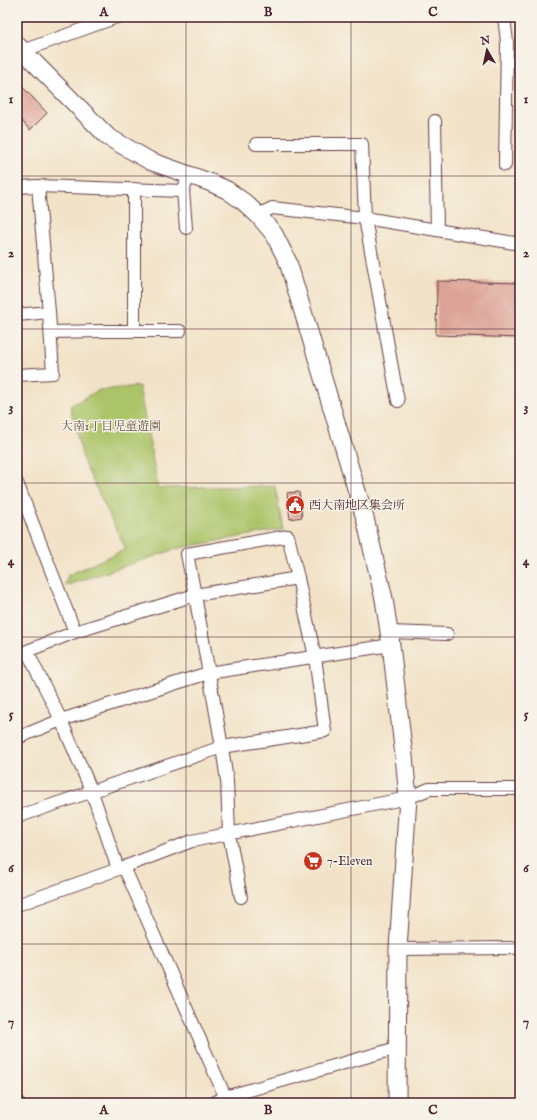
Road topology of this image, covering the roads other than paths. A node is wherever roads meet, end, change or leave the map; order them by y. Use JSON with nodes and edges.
{"nodes":[{"id":1,"x":117,"y":17,"type":"edge"},
{"id":2,"x":504,"y":17,"type":"edge"},
{"id":3,"x":20,"y":48,"type":"edge"},
{"id":4,"x":435,"y":121,"type":"dead end"},
{"id":5,"x":256,"y":144,"type":"dead end"},
{"id":6,"x":505,"y":165,"type":"dead end"},
{"id":7,"x":189,"y":175,"type":"junction"},
{"id":8,"x":17,"y":186,"type":"edge"},
{"id":9,"x":38,"y":186,"type":"junction"},
{"id":10,"x":134,"y":189,"type":"junction"},
{"id":11,"x":183,"y":191,"type":"junction"},
{"id":12,"x":258,"y":215,"type":"junction"},
{"id":13,"x":365,"y":218,"type":"junction"},
{"id":14,"x":186,"y":228,"type":"dead end"},
{"id":15,"x":437,"y":230,"type":"junction"},
{"id":16,"x":520,"y":244,"type":"edge"},
{"id":17,"x":49,"y":312,"type":"junction"},
{"id":18,"x":17,"y":315,"type":"edge"},
{"id":19,"x":134,"y":331,"type":"junction"},
{"id":20,"x":180,"y":331,"type":"dead end"},
{"id":21,"x":50,"y":332,"type":"junction"},
{"id":22,"x":17,"y":375,"type":"edge"},
{"id":23,"x":398,"y":401,"type":"dead end"},
{"id":24,"x":17,"y":483,"type":"edge"},
{"id":25,"x":298,"y":578,"type":"junction"},
{"id":26,"x":195,"y":595,"type":"junction"},
{"id":27,"x":75,"y":632,"type":"junction"},
{"id":28,"x":447,"y":634,"type":"dead end"},
{"id":29,"x":390,"y":638,"type":"junction"},
{"id":30,"x":22,"y":653,"type":"edge"},
{"id":31,"x":315,"y":657,"type":"junction"},
{"id":32,"x":208,"y":673,"type":"junction"},
{"id":33,"x":61,"y":720,"type":"junction"},
{"id":34,"x":17,"y":738,"type":"edge"},
{"id":35,"x":222,"y":747,"type":"junction"},
{"id":36,"x":520,"y":789,"type":"edge"},
{"id":37,"x":92,"y":792,"type":"junction"},
{"id":38,"x":408,"y":798,"type":"junction"},
{"id":39,"x":17,"y":817,"type":"edge"},
{"id":40,"x":229,"y":834,"type":"junction"},
{"id":41,"x":121,"y":868,"type":"junction"},
{"id":42,"x":241,"y":897,"type":"dead end"},
{"id":43,"x":17,"y":905,"type":"edge"},
{"id":44,"x":520,"y":948,"type":"edge"},
{"id":45,"x":398,"y":949,"type":"junction"},
{"id":46,"x":397,"y":1048,"type":"junction"},
{"id":47,"x":227,"y":1100,"type":"edge"},
{"id":48,"x":214,"y":1103,"type":"edge"},
{"id":49,"x":397,"y":1103,"type":"edge"}],
"edges":[{"from":1,"to":3,"type":"street"},
{"from":2,"to":6,"type":"street"},
{"from":3,"to":7,"type":"street"},
{"from":4,"to":15,"type":"street"},
{"from":5,"to":13,"type":"street"},
{"from":7,"to":11,"type":"street"},
{"from":7,"to":12,"type":"street"},
{"from":8,"to":9,"type":"street"},
{"from":9,"to":10,"type":"street"},
{"from":9,"to":17,"type":"street"},
{"from":10,"to":11,"type":"street"},
{"from":10,"to":19,"type":"street"},
{"from":11,"to":14,"type":"street"},
{"from":12,"to":13,"type":"street"},
{"from":12,"to":29,"type":"street"},
{"from":13,"to":15,"type":"street"},
{"from":13,"to":23,"type":"street"},
{"from":15,"to":16,"type":"street"},
{"from":17,"to":18,"type":"street"},
{"from":17,"to":21,"type":"street"},
{"from":19,"to":20,"type":"street"},
{"from":19,"to":21,"type":"street"},
{"from":21,"to":22,"type":"street"},
{"from":24,"to":27,"type":"street"},
{"from":25,"to":26,"type":"street"},
{"from":25,"to":26,"type":"street"},
{"from":25,"to":31,"type":"street"},
{"from":26,"to":27,"type":"street"},
{"from":26,"to":32,"type":"street"},
{"from":27,"to":30,"type":"street"},
{"from":28,"to":29,"type":"street"},
{"from":29,"to":31,"type":"street"},
{"from":29,"to":38,"type":"street"},
{"from":30,"to":33,"type":"street"},
{"from":31,"to":32,"type":"street"},
{"from":31,"to":35,"type":"street"},
{"from":32,"to":33,"type":"street"},
{"from":32,"to":35,"type":"street"},
{"from":33,"to":34,"type":"street"},
{"from":33,"to":37,"type":"street"},
{"from":35,"to":37,"type":"street"},
{"from":35,"to":40,"type":"street"},
{"from":36,"to":38,"type":"street"},
{"from":37,"to":39,"type":"street"},
{"from":37,"to":41,"type":"street"},
{"from":38,"to":40,"type":"street"},
{"from":38,"to":45,"type":"street"},
{"from":40,"to":41,"type":"street"},
{"from":40,"to":42,"type":"street"},
{"from":41,"to":43,"type":"street"},
{"from":41,"to":47,"type":"street"},
{"from":44,"to":45,"type":"street"},
{"from":45,"to":46,"type":"street"},
{"from":46,"to":47,"type":"street"},
{"from":46,"to":49,"type":"street"},
{"from":47,"to":48,"type":"street"}]}
